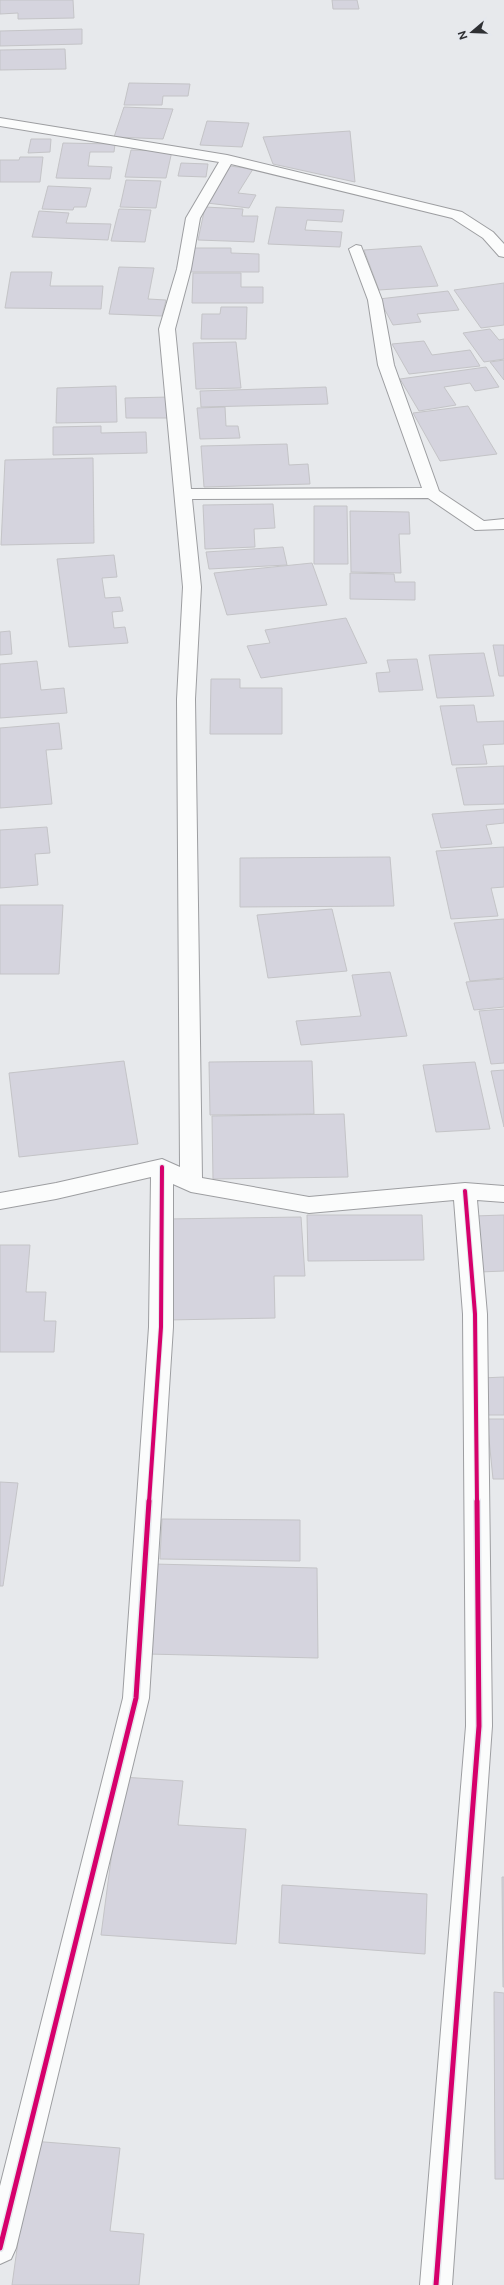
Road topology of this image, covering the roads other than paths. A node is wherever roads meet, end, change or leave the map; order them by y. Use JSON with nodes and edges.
{"nodes":[{"id":1,"x":0,"y":122,"type":"edge"},
{"id":2,"x":227,"y":159,"type":"junction"},
{"id":3,"x":504,"y":232,"type":"edge"},
{"id":4,"x":488,"y":235,"type":"junction"},
{"id":5,"x":356,"y":248,"type":"dead end"},
{"id":6,"x":504,"y":253,"type":"edge"},
{"id":7,"x":432,"y":493,"type":"junction"},
{"id":8,"x":184,"y":494,"type":"junction"},
{"id":9,"x":504,"y":524,"type":"edge"},
{"id":10,"x":162,"y":1167,"type":"junction"},
{"id":11,"x":191,"y":1184,"type":"junction"},
{"id":12,"x":465,"y":1191,"type":"junction"},
{"id":13,"x":504,"y":1194,"type":"edge"},
{"id":14,"x":0,"y":1201,"type":"edge"},
{"id":15,"x":0,"y":2248,"type":"edge"},
{"id":16,"x":436,"y":2285,"type":"edge"}],
"edges":[{"from":1,"to":2,"type":"street"},
{"from":2,"to":4,"type":"street"},
{"from":2,"to":8,"type":"street"},
{"from":3,"to":4,"type":"street"},
{"from":4,"to":6,"type":"street"},
{"from":5,"to":7,"type":"street"},
{"from":7,"to":8,"type":"street"},
{"from":7,"to":9,"type":"street"},
{"from":8,"to":11,"type":"street"},
{"from":10,"to":11,"type":"street"},
{"from":10,"to":14,"type":"street"},
{"from":10,"to":15,"type":"street"},
{"from":11,"to":12,"type":"street"},
{"from":12,"to":13,"type":"street"},
{"from":12,"to":16,"type":"street"}]}
